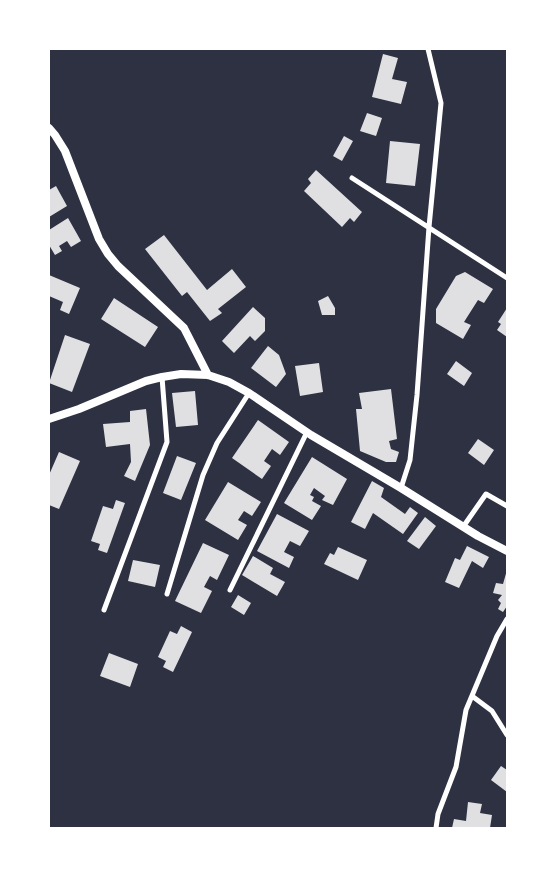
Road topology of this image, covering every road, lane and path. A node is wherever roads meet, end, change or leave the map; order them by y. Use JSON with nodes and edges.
{"nodes":[{"id":1,"x":428,"y":49,"type":"edge"},
{"id":2,"x":49,"y":128,"type":"edge"},
{"id":3,"x":352,"y":178,"type":"dead end"},
{"id":4,"x":429,"y":227,"type":"junction"},
{"id":5,"x":507,"y":278,"type":"edge"},
{"id":6,"x":208,"y":375,"type":"junction"},
{"id":7,"x":162,"y":376,"type":"junction"},
{"id":8,"x":249,"y":393,"type":"junction"},
{"id":9,"x":49,"y":419,"type":"edge"},
{"id":10,"x":307,"y":432,"type":"junction"},
{"id":11,"x":401,"y":488,"type":"junction"},
{"id":12,"x":507,"y":506,"type":"edge"},
{"id":13,"x":463,"y":527,"type":"junction"},
{"id":14,"x":507,"y":551,"type":"edge"},
{"id":15,"x":230,"y":590,"type":"dead end"},
{"id":16,"x":167,"y":594,"type":"dead end"},
{"id":17,"x":104,"y":610,"type":"dead end"},
{"id":18,"x":507,"y":619,"type":"edge"},
{"id":19,"x":472,"y":696,"type":"junction"},
{"id":20,"x":507,"y":735,"type":"edge"},
{"id":21,"x":436,"y":828,"type":"edge"}],
"edges":[{"from":1,"to":4,"type":"street"},
{"from":2,"to":6,"type":"street"},
{"from":3,"to":4,"type":"street"},
{"from":4,"to":5,"type":"street"},
{"from":4,"to":11,"type":"street"},
{"from":6,"to":7,"type":"street"},
{"from":6,"to":8,"type":"street"},
{"from":7,"to":9,"type":"street"},
{"from":7,"to":17,"type":"street"},
{"from":8,"to":10,"type":"street"},
{"from":8,"to":16,"type":"street"},
{"from":10,"to":11,"type":"street"},
{"from":10,"to":15,"type":"street"},
{"from":11,"to":13,"type":"street"},
{"from":12,"to":13,"type":"street"},
{"from":13,"to":14,"type":"street"},
{"from":18,"to":19,"type":"street"},
{"from":19,"to":20,"type":"street"},
{"from":19,"to":21,"type":"street"}]}
